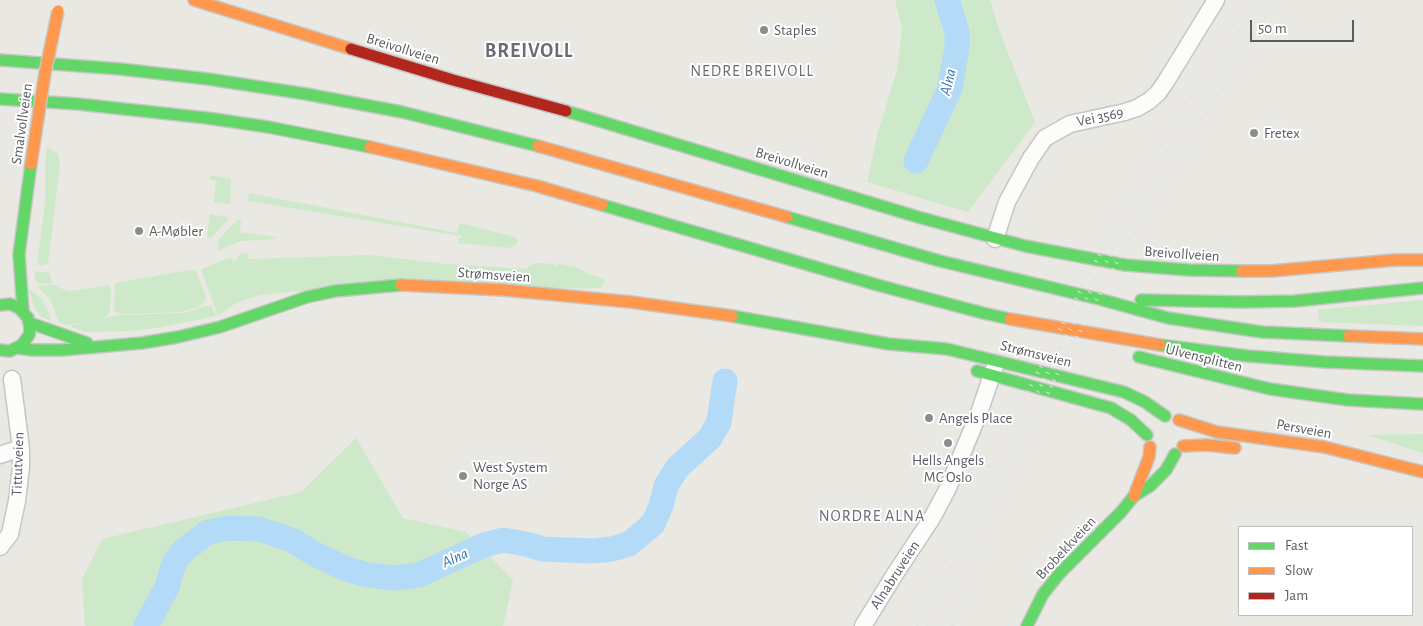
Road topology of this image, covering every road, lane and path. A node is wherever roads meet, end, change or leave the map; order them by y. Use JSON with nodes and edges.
{"nodes":[{"id":1,"x":194,"y":0,"type":"edge"},
{"id":2,"x":1216,"y":0,"type":"edge"},
{"id":3,"x":60,"y":6,"type":"edge"},
{"id":4,"x":0,"y":60,"type":"edge"},
{"id":5,"x":0,"y":99,"type":"edge"},
{"id":6,"x":39,"y":101,"type":"junction"},
{"id":7,"x":0,"y":110,"type":"edge"},
{"id":8,"x":995,"y":239,"type":"junction"},
{"id":9,"x":1423,"y":247,"type":"edge"},
{"id":10,"x":19,"y":254,"type":"junction"},
{"id":11,"x":1395,"y":260,"type":"junction"},
{"id":12,"x":1423,"y":260,"type":"edge"},
{"id":13,"x":9,"y":274,"type":"dead end"},
{"id":14,"x":1423,"y":288,"type":"edge"},
{"id":15,"x":1099,"y":299,"type":"junction"},
{"id":16,"x":1,"y":301,"type":"edge"},
{"id":17,"x":23,"y":311,"type":"junction"},
{"id":18,"x":983,"y":313,"type":"junction"},
{"id":19,"x":30,"y":322,"type":"junction"},
{"id":20,"x":1423,"y":339,"type":"edge"},
{"id":21,"x":893,"y":345,"type":"junction"},
{"id":22,"x":98,"y":346,"type":"junction"},
{"id":23,"x":1097,"y":346,"type":"dead end"},
{"id":24,"x":6,"y":350,"type":"edge"},
{"id":25,"x":1124,"y":353,"type":"dead end"},
{"id":26,"x":932,"y":359,"type":"dead end"},
{"id":27,"x":1423,"y":366,"type":"edge"},
{"id":28,"x":994,"y":367,"type":"junction"},
{"id":29,"x":968,"y":369,"type":"dead end"},
{"id":30,"x":12,"y":379,"type":"dead end"},
{"id":31,"x":1423,"y":404,"type":"edge"},
{"id":32,"x":1165,"y":416,"type":"junction"},
{"id":33,"x":1179,"y":420,"type":"junction"},
{"id":34,"x":1146,"y":435,"type":"junction"},
{"id":35,"x":21,"y":448,"type":"junction"},
{"id":36,"x":1246,"y":450,"type":"dead end"},
{"id":37,"x":1166,"y":451,"type":"junction"},
{"id":38,"x":0,"y":455,"type":"edge"},
{"id":39,"x":1423,"y":472,"type":"edge"},
{"id":40,"x":1134,"y":496,"type":"junction"},
{"id":41,"x":0,"y":547,"type":"edge"},
{"id":42,"x":863,"y":626,"type":"edge"},
{"id":43,"x":1027,"y":626,"type":"edge"}],
"edges":[{"from":1,"to":8,"type":"main road","name":"Breivollveien"},
{"from":2,"to":8,"type":"street","name":"Vei 3569"},
{"from":3,"to":10,"type":"main road","name":"Smalvollveien","bridge":true},
{"from":4,"to":15,"type":"main road"},
{"from":5,"to":6,"type":"main road"},
{"from":6,"to":7,"type":"main road"},
{"from":6,"to":18,"type":"main road"},
{"from":8,"to":11,"type":"main road","name":"Breivollveien"},
{"from":9,"to":11,"type":"main road","name":"Breivollveien"},
{"from":10,"to":13,"type":"main road","name":"Smalvollveien"},
{"from":10,"to":17,"type":"main road","name":"Smalvollveien"},
{"from":11,"to":12,"type":"main road","name":"Breivollveien"},
{"from":14,"to":15,"type":"main road"},
{"from":15,"to":20,"type":"main road"},
{"from":16,"to":17,"type":"main road"},
{"from":17,"to":19,"type":"main road"},
{"from":18,"to":23,"type":"main road"},
{"from":18,"to":27,"type":"main road"},
{"from":19,"to":22,"type":"main road","name":"Strømsveien"},
{"from":19,"to":24,"type":"main road"},
{"from":21,"to":22,"type":"main road","name":"Strømsveien"},
{"from":21,"to":26,"type":"main road","name":"Strømsveien"},
{"from":21,"to":28,"type":"main road","name":"Strømsveien"},
{"from":22,"to":24,"type":"main road","name":"Strømsveien"},
{"from":25,"to":31,"type":"main road","name":"Ulvensplitten"},
{"from":28,"to":29,"type":"main road","name":"Strømsveien"},
{"from":28,"to":32,"type":"main road","name":"Strømsveien"},
{"from":28,"to":34,"type":"main road","name":"Strømsveien"},
{"from":28,"to":42,"type":"street","name":"Alnabruveien"},
{"from":30,"to":35,"type":"street","name":"Tittutveien"},
{"from":32,"to":33,"type":"main road"},
{"from":32,"to":34,"type":"main road"},
{"from":33,"to":37,"type":"main road"},
{"from":33,"to":39,"type":"main road","name":"Persveien"},
{"from":34,"to":37,"type":"main road"},
{"from":35,"to":38,"type":"street"},
{"from":35,"to":41,"type":"street","name":"Tittutveien"},
{"from":36,"to":37,"type":"main road"},
{"from":37,"to":40,"type":"main road","name":"Brobekkveien"},
{"from":37,"to":40,"type":"main road","name":"Brobekkveien"},
{"from":40,"to":43,"type":"main road","name":"Brobekkveien"}]}
